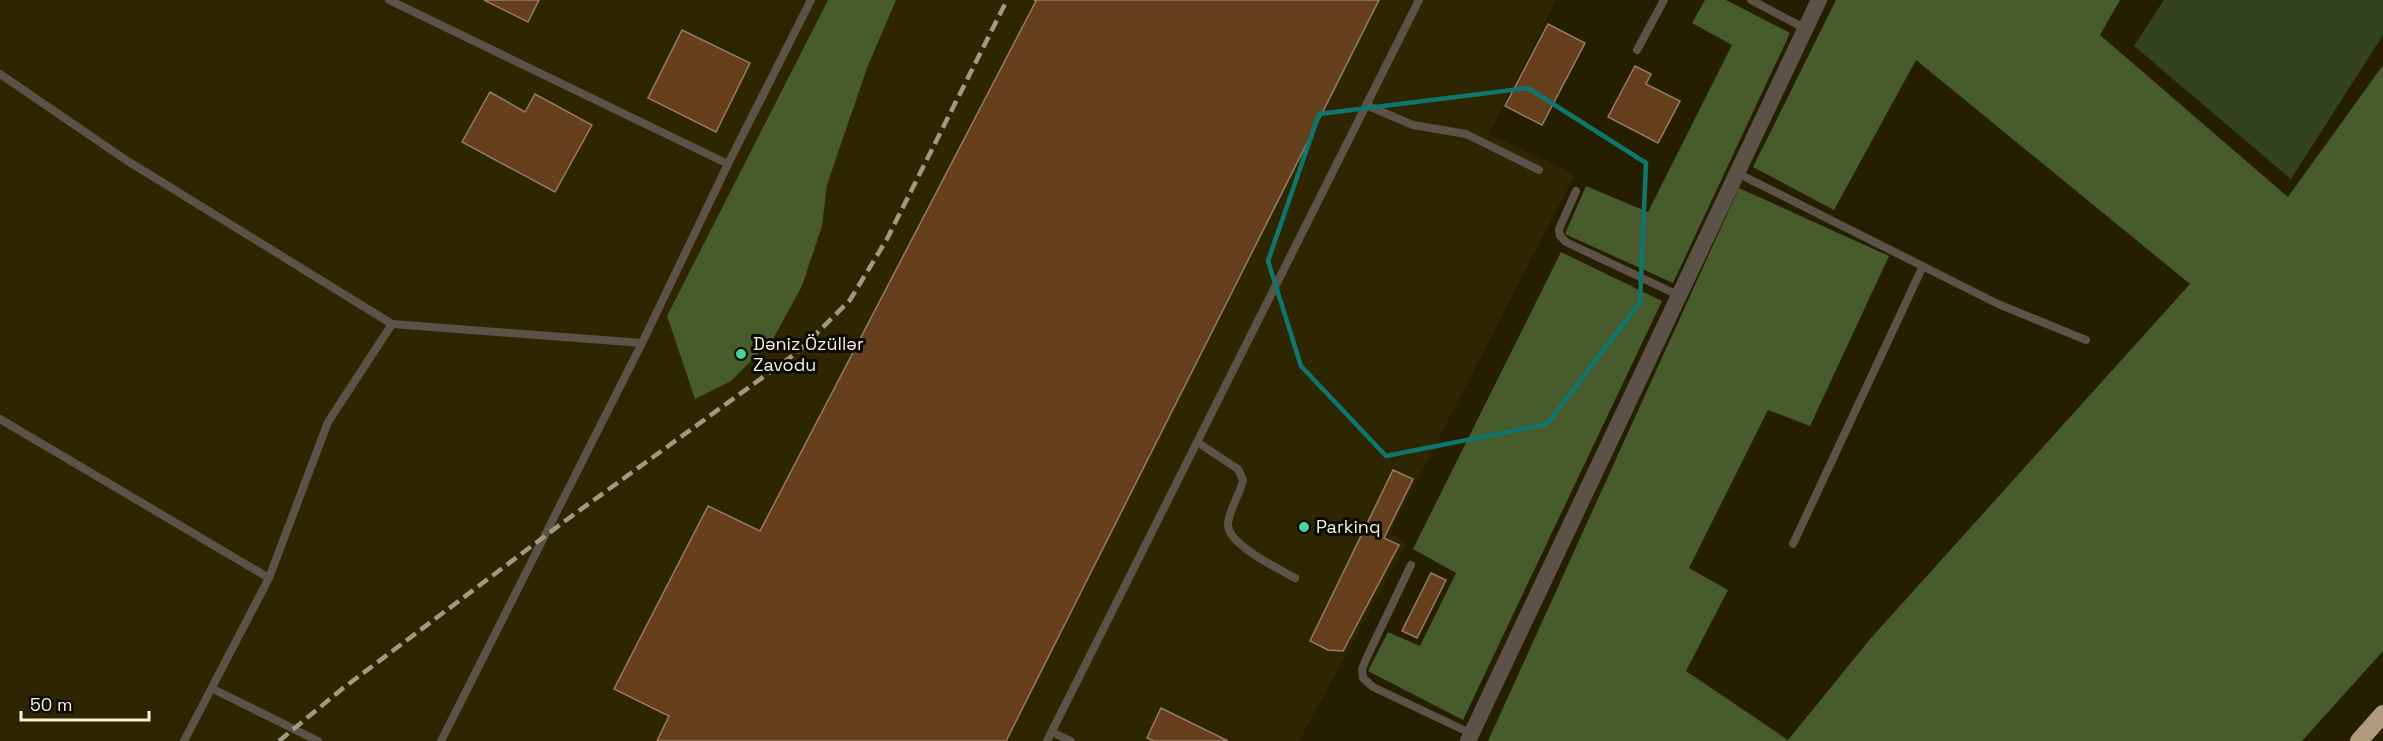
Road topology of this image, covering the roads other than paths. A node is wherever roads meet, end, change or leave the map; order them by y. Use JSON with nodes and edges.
{"nodes":[{"id":1,"x":389,"y":0,"type":"edge"},
{"id":2,"x":811,"y":0,"type":"edge"},
{"id":3,"x":1419,"y":0,"type":"edge"},
{"id":4,"x":1664,"y":0,"type":"edge"},
{"id":5,"x":1751,"y":0,"type":"edge"},
{"id":6,"x":1819,"y":0,"type":"edge"},
{"id":7,"x":1804,"y":28,"type":"junction"},
{"id":8,"x":1637,"y":50,"type":"dead end"},
{"id":9,"x":0,"y":74,"type":"edge"},
{"id":10,"x":1366,"y":105,"type":"junction"},
{"id":11,"x":728,"y":164,"type":"junction"},
{"id":12,"x":1539,"y":170,"type":"dead end"},
{"id":13,"x":1737,"y":173,"type":"junction"},
{"id":14,"x":1576,"y":191,"type":"dead end"},
{"id":15,"x":1923,"y":266,"type":"junction"},
{"id":16,"x":1680,"y":296,"type":"junction"},
{"id":17,"x":392,"y":324,"type":"junction"},
{"id":18,"x":2086,"y":340,"type":"dead end"},
{"id":19,"x":642,"y":344,"type":"junction"},
{"id":20,"x":0,"y":419,"type":"edge"},
{"id":21,"x":1197,"y":442,"type":"junction"},
{"id":22,"x":1793,"y":544,"type":"dead end"},
{"id":23,"x":1411,"y":565,"type":"dead end"},
{"id":24,"x":268,"y":578,"type":"junction"},
{"id":25,"x":1295,"y":579,"type":"dead end"},
{"id":26,"x":213,"y":689,"type":"junction"},
{"id":27,"x":2383,"y":714,"type":"edge"},
{"id":28,"x":1052,"y":732,"type":"junction"},
{"id":29,"x":1469,"y":737,"type":"edge"},
{"id":30,"x":184,"y":741,"type":"edge"},
{"id":31,"x":318,"y":741,"type":"edge"},
{"id":32,"x":441,"y":741,"type":"edge"},
{"id":33,"x":1047,"y":741,"type":"edge"},
{"id":34,"x":1071,"y":741,"type":"edge"},
{"id":35,"x":2360,"y":741,"type":"edge"}],
"edges":[{"from":1,"to":11,"type":"lane"},
{"from":2,"to":11,"type":"lane"},
{"from":3,"to":10,"type":"lane"},
{"from":4,"to":8,"type":"lane"},
{"from":5,"to":7,"type":"lane"},
{"from":6,"to":7,"type":"street"},
{"from":7,"to":13,"type":"street"},
{"from":9,"to":17,"type":"lane"},
{"from":10,"to":12,"type":"lane"},
{"from":10,"to":21,"type":"lane"},
{"from":11,"to":19,"type":"lane"},
{"from":13,"to":15,"type":"lane"},
{"from":13,"to":16,"type":"street"},
{"from":14,"to":16,"type":"lane"},
{"from":15,"to":18,"type":"lane"},
{"from":15,"to":22,"type":"lane"},
{"from":16,"to":29,"type":"street"},
{"from":17,"to":19,"type":"lane"},
{"from":17,"to":24,"type":"lane"},
{"from":19,"to":32,"type":"lane"},
{"from":20,"to":24,"type":"lane"},
{"from":21,"to":25,"type":"lane"},
{"from":21,"to":28,"type":"lane"},
{"from":23,"to":29,"type":"lane"},
{"from":24,"to":26,"type":"lane"},
{"from":26,"to":30,"type":"lane"},
{"from":26,"to":31,"type":"lane"},
{"from":27,"to":35,"type":"highway"},
{"from":28,"to":33,"type":"lane"},
{"from":28,"to":34,"type":"lane"}]}
